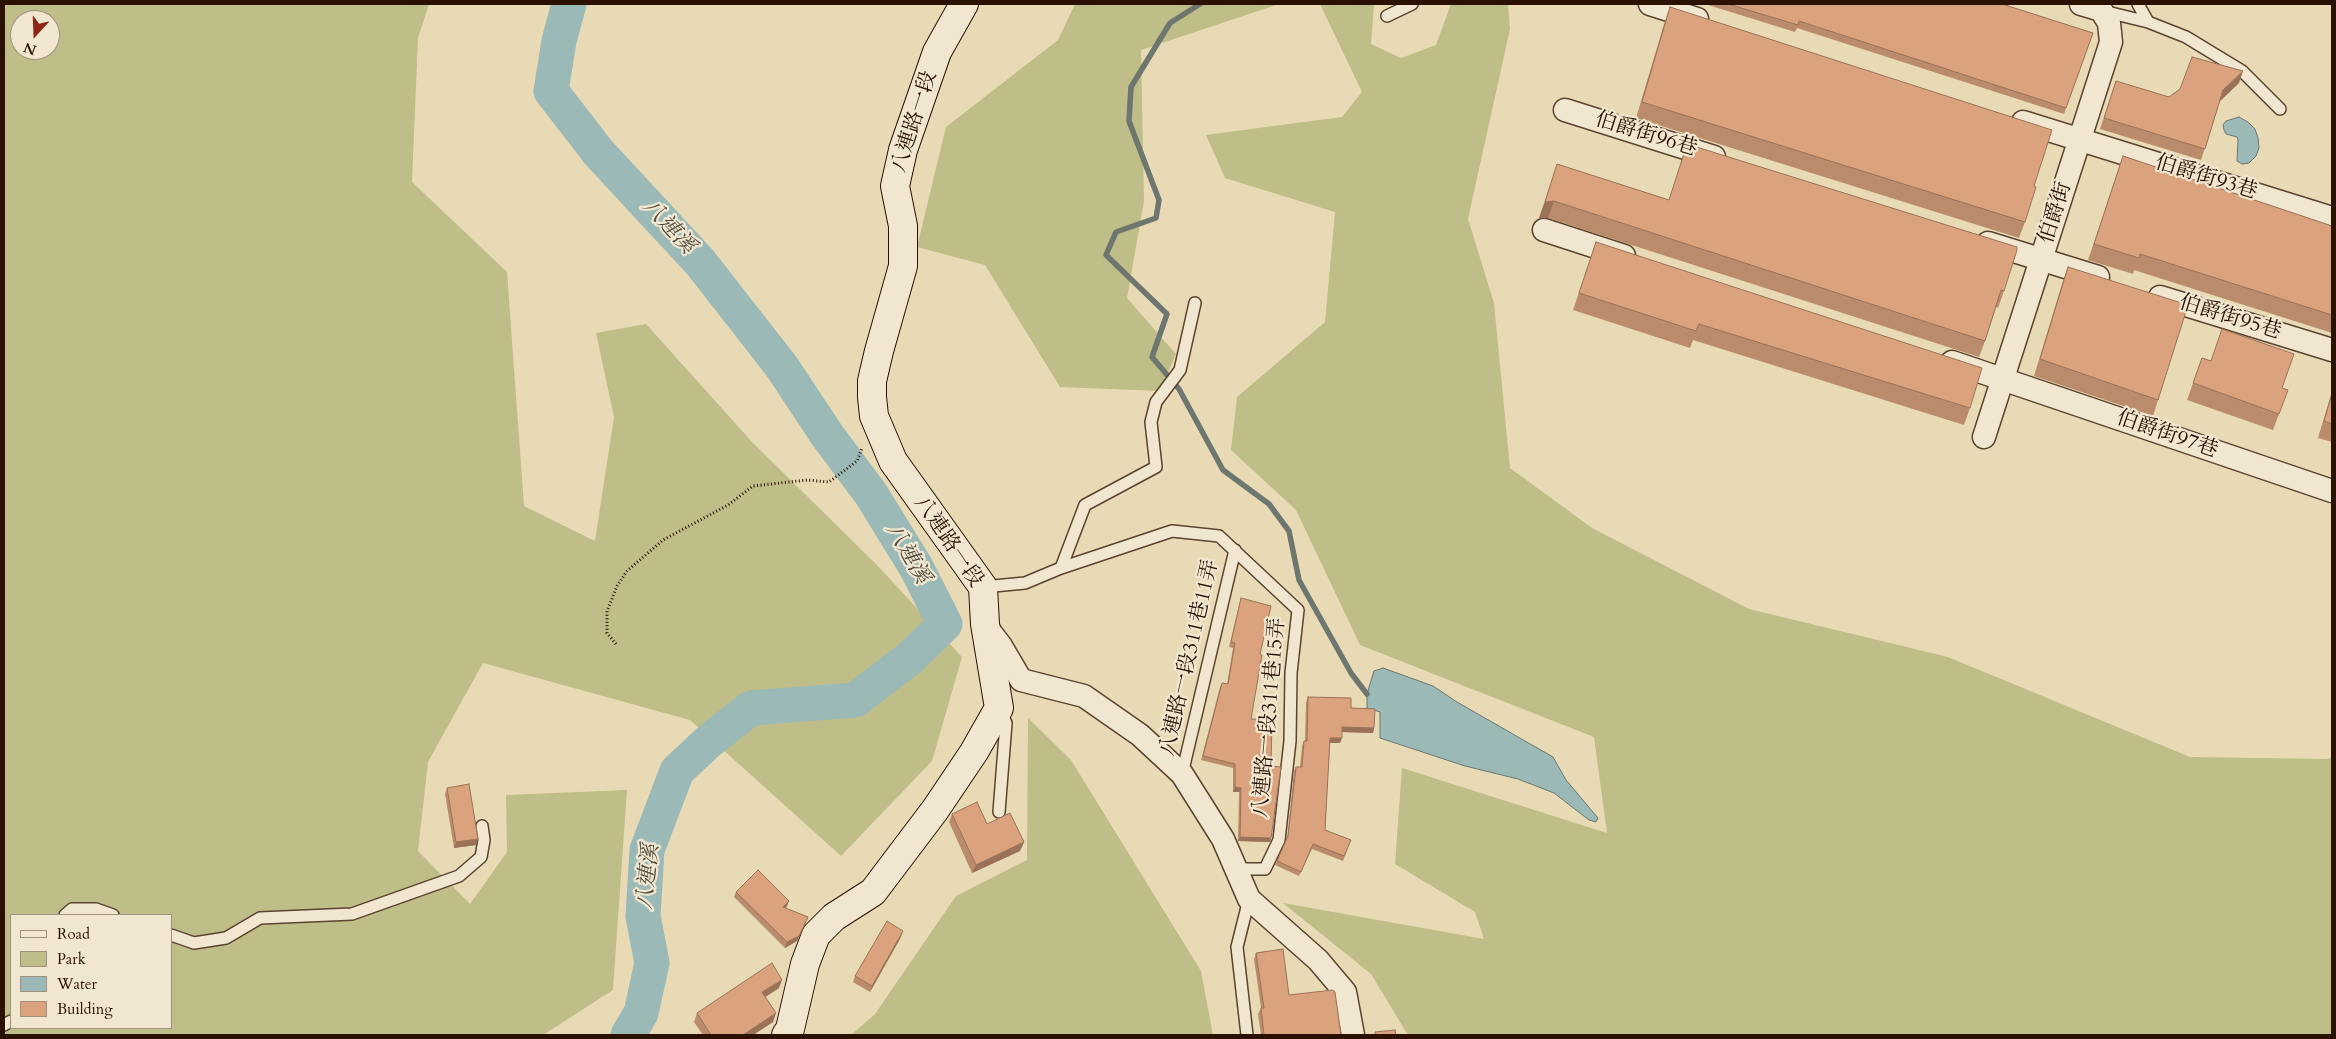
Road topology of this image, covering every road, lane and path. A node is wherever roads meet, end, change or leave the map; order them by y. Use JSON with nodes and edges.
{"nodes":[{"id":1,"x":964,"y":4,"type":"edge"},
{"id":2,"x":1412,"y":4,"type":"edge"},
{"id":3,"x":1650,"y":4,"type":"edge"},
{"id":4,"x":2138,"y":4,"type":"edge"},
{"id":5,"x":2091,"y":7,"type":"edge"},
{"id":6,"x":1386,"y":16,"type":"dead end"},
{"id":7,"x":2148,"y":22,"type":"junction"},
{"id":8,"x":1716,"y":26,"type":"edge"},
{"id":9,"x":1565,"y":110,"type":"dead end"},
{"id":10,"x":2280,"y":110,"type":"dead end"},
{"id":11,"x":2006,"y":117,"type":"edge"},
{"id":12,"x":2080,"y":139,"type":"junction"},
{"id":13,"x":1736,"y":164,"type":"edge"},
{"id":14,"x":2332,"y":218,"type":"edge"},
{"id":15,"x":1544,"y":230,"type":"dead end"},
{"id":16,"x":1965,"y":236,"type":"edge"},
{"id":17,"x":2041,"y":260,"type":"junction"},
{"id":18,"x":1647,"y":263,"type":"edge"},
{"id":19,"x":2116,"y":283,"type":"edge"},
{"id":20,"x":2144,"y":292,"type":"edge"},
{"id":21,"x":1196,"y":303,"type":"dead end"},
{"id":22,"x":2332,"y":350,"type":"edge"},
{"id":23,"x":1928,"y":354,"type":"edge"},
{"id":24,"x":2003,"y":379,"type":"junction"},
{"id":25,"x":1984,"y":437,"type":"dead end"},
{"id":26,"x":858,"y":461,"type":"dead end"},
{"id":27,"x":2332,"y":491,"type":"edge"},
{"id":28,"x":1235,"y":550,"type":"junction"},
{"id":29,"x":1061,"y":568,"type":"junction"},
{"id":30,"x":983,"y":587,"type":"junction"},
{"id":31,"x":985,"y":624,"type":"junction"},
{"id":32,"x":616,"y":644,"type":"dead end"},
{"id":33,"x":999,"y":708,"type":"junction"},
{"id":34,"x":1182,"y":774,"type":"junction"},
{"id":35,"x":999,"y":812,"type":"dead end"},
{"id":36,"x":482,"y":826,"type":"dead end"},
{"id":37,"x":1236,"y":869,"type":"junction"},
{"id":38,"x":1249,"y":899,"type":"junction"},
{"id":39,"x":66,"y":914,"type":"edge"},
{"id":40,"x":110,"y":914,"type":"edge"},
{"id":41,"x":172,"y":936,"type":"edge"},
{"id":42,"x":786,"y":1035,"type":"edge"},
{"id":43,"x":1247,"y":1035,"type":"edge"},
{"id":44,"x":1353,"y":1035,"type":"edge"}],
"edges":[{"from":1,"to":30,"type":"street","name":"八連路一段"},
{"from":2,"to":6,"type":"lane"},
{"from":3,"to":8,"type":"street"},
{"from":4,"to":7,"type":"lane"},
{"from":5,"to":7,"type":"lane"},
{"from":5,"to":12,"type":"street","name":"伯爵街"},
{"from":7,"to":10,"type":"lane"},
{"from":9,"to":13,"type":"street","name":"伯爵街96巷"},
{"from":11,"to":12,"type":"street","name":"伯爵街93巷"},
{"from":12,"to":14,"type":"street","name":"伯爵街93巷"},
{"from":12,"to":17,"type":"street","name":"伯爵街"},
{"from":15,"to":18,"type":"street"},
{"from":16,"to":17,"type":"street"},
{"from":17,"to":19,"type":"street"},
{"from":17,"to":24,"type":"street","name":"伯爵街"},
{"from":20,"to":22,"type":"street","name":"伯爵街95巷"},
{"from":21,"to":29,"type":"lane"},
{"from":23,"to":24,"type":"street","name":"伯爵街97巷"},
{"from":24,"to":25,"type":"street","name":"伯爵街"},
{"from":24,"to":27,"type":"street","name":"伯爵街97巷"},
{"from":26,"to":32,"type":"path"},
{"from":28,"to":29,"type":"lane"},
{"from":28,"to":34,"type":"lane","name":"八連路一段311巷11弄"},
{"from":28,"to":37,"type":"lane","name":"八連路一段311巷15弄"},
{"from":29,"to":30,"type":"lane"},
{"from":30,"to":31,"type":"street","name":"八連路一段"},
{"from":31,"to":33,"type":"street","name":"八連路一段"},
{"from":31,"to":34,"type":"street"},
{"from":33,"to":35,"type":"lane"},
{"from":33,"to":42,"type":"street"},
{"from":34,"to":37,"type":"street"},
{"from":36,"to":41,"type":"lane"},
{"from":37,"to":38,"type":"street"},
{"from":38,"to":43,"type":"lane"},
{"from":38,"to":44,"type":"street"},
{"from":39,"to":40,"type":"lane"}]}
